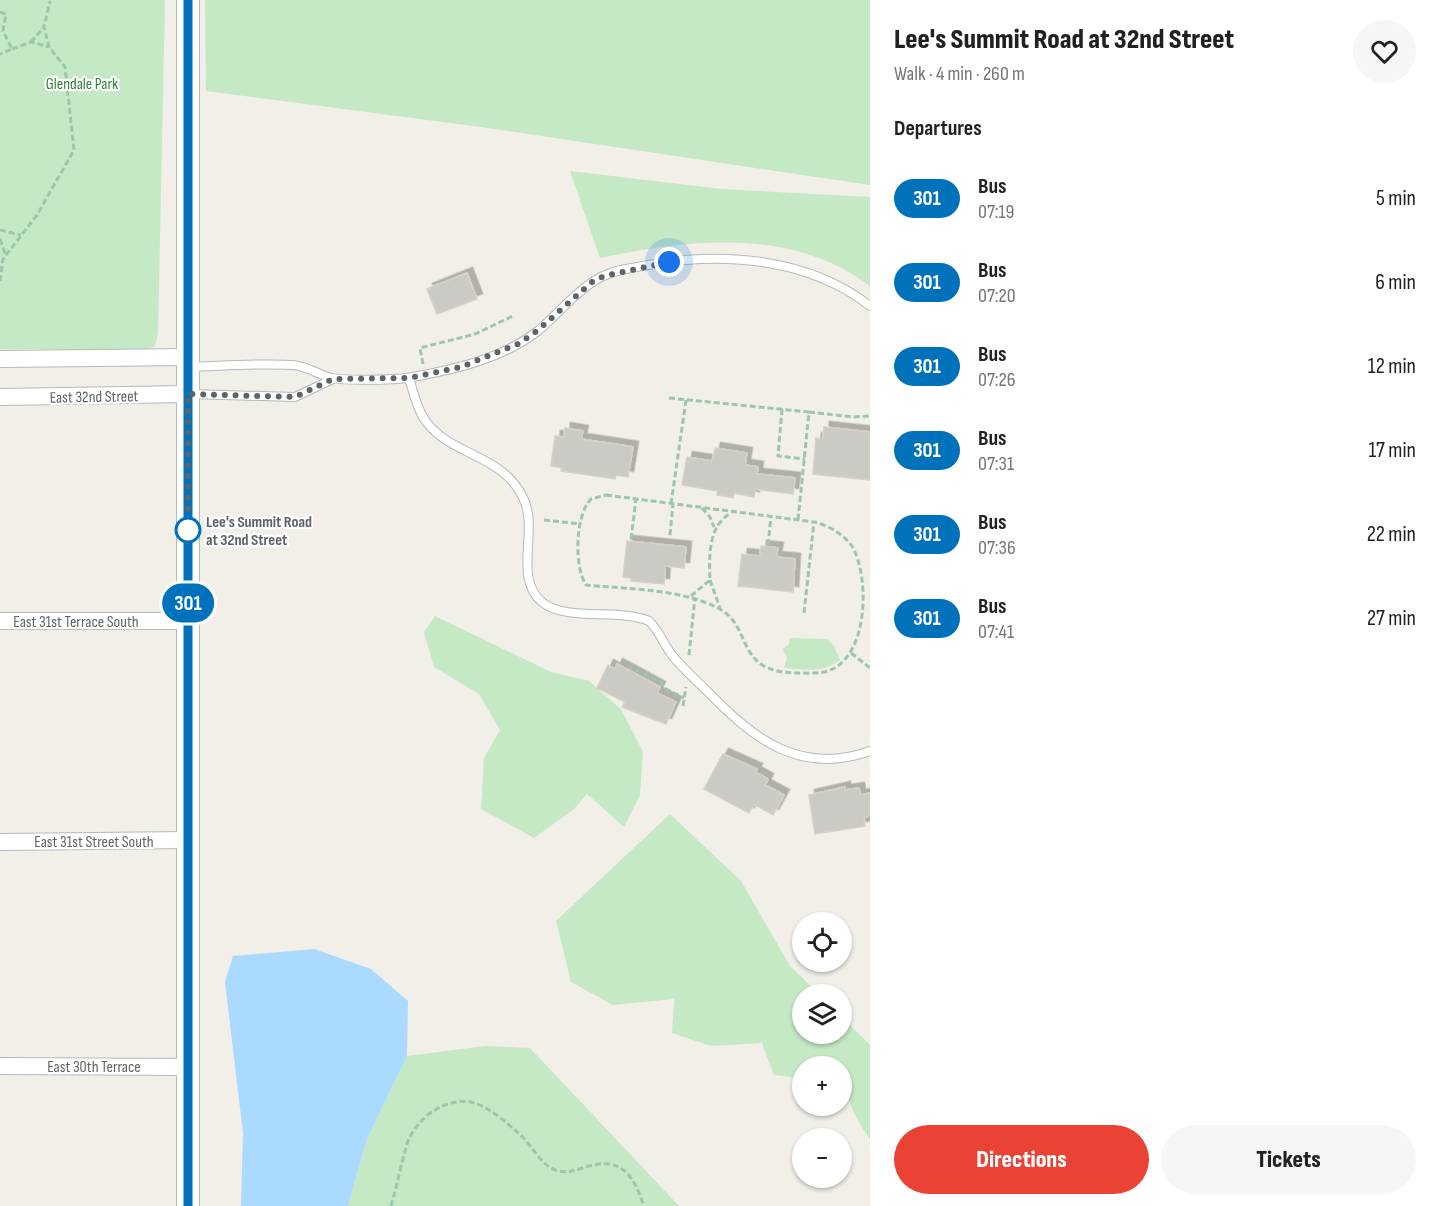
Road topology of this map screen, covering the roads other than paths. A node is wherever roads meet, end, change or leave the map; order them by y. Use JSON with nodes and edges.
{"nodes":[{"id":1,"x":188,"y":0,"type":"edge"},
{"id":2,"x":870,"y":306,"type":"edge"},
{"id":3,"x":0,"y":359,"type":"edge"},
{"id":4,"x":188,"y":362,"type":"junction"},
{"id":5,"x":409,"y":378,"type":"junction"},
{"id":6,"x":333,"y":379,"type":"junction"},
{"id":7,"x":188,"y":394,"type":"junction"},
{"id":8,"x":0,"y":397,"type":"edge"},
{"id":9,"x":0,"y":621,"type":"edge"},
{"id":10,"x":188,"y":621,"type":"junction"},
{"id":11,"x":870,"y":751,"type":"edge"},
{"id":12,"x":188,"y":840,"type":"junction"},
{"id":13,"x":0,"y":842,"type":"edge"},
{"id":14,"x":0,"y":1066,"type":"edge"},
{"id":15,"x":188,"y":1067,"type":"junction"},
{"id":16,"x":188,"y":1206,"type":"edge"}],
"edges":[{"from":1,"to":4,"type":"main road"},
{"from":2,"to":5,"type":"lane"},
{"from":3,"to":4,"type":"street"},
{"from":4,"to":6,"type":"lane"},
{"from":4,"to":7,"type":"main road"},
{"from":5,"to":6,"type":"lane"},
{"from":5,"to":11,"type":"lane"},
{"from":6,"to":7,"type":"lane"},
{"from":7,"to":8,"type":"street","name":"East 32nd Street"},
{"from":7,"to":10,"type":"main road"},
{"from":9,"to":10,"type":"street","name":"East 31st Terrace South"},
{"from":10,"to":12,"type":"main road"},
{"from":12,"to":13,"type":"street","name":"East 31st Street South"},
{"from":12,"to":15,"type":"main road"},
{"from":14,"to":15,"type":"street","name":"East 30th Terrace"},
{"from":15,"to":16,"type":"main road"}]}
